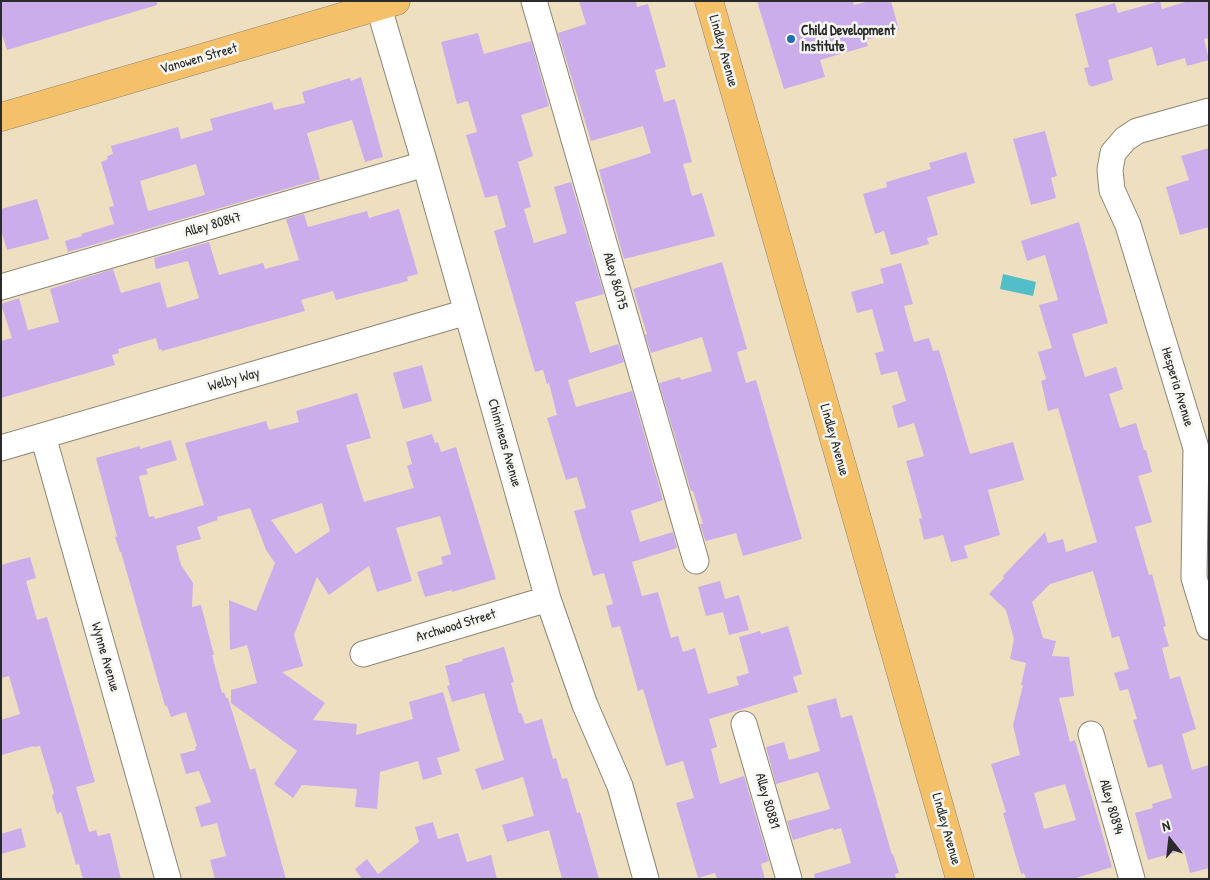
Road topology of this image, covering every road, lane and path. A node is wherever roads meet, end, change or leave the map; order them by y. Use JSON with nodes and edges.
{"nodes":[{"id":1,"x":534,"y":1,"type":"edge"},
{"id":2,"x":709,"y":1,"type":"edge"},
{"id":3,"x":384,"y":3,"type":"edge"},
{"id":4,"x":1209,"y":111,"type":"edge"},
{"id":5,"x":1,"y":117,"type":"edge"},
{"id":6,"x":425,"y":164,"type":"junction"},
{"id":7,"x":1,"y":287,"type":"edge"},
{"id":8,"x":467,"y":312,"type":"junction"},
{"id":9,"x":42,"y":436,"type":"junction"},
{"id":10,"x":1,"y":448,"type":"edge"},
{"id":11,"x":696,"y":561,"type":"dead end"},
{"id":12,"x":548,"y":598,"type":"junction"},
{"id":13,"x":1209,"y":627,"type":"edge"},
{"id":14,"x":363,"y":654,"type":"dead end"},
{"id":15,"x":745,"y":724,"type":"dead end"},
{"id":16,"x":1091,"y":734,"type":"dead end"},
{"id":17,"x":168,"y":879,"type":"edge"},
{"id":18,"x":646,"y":879,"type":"edge"},
{"id":19,"x":789,"y":879,"type":"edge"},
{"id":20,"x":960,"y":879,"type":"edge"},
{"id":21,"x":1132,"y":879,"type":"edge"}],
"edges":[{"from":1,"to":11,"type":"street","name":"Alley 86075"},
{"from":2,"to":20,"type":"main road","name":"Lindley Avenue"},
{"from":3,"to":5,"type":"main road","name":"Vanowen Street"},
{"from":3,"to":6,"type":"street","name":"Chimineas Avenue"},
{"from":4,"to":13,"type":"street","name":"Hesperia Avenue"},
{"from":6,"to":7,"type":"street","name":"Alley 80847"},
{"from":6,"to":8,"type":"street","name":"Chimineas Avenue"},
{"from":8,"to":9,"type":"street","name":"Welby Way"},
{"from":8,"to":12,"type":"street","name":"Chimineas Avenue"},
{"from":9,"to":10,"type":"street","name":"Welby Way"},
{"from":9,"to":17,"type":"street","name":"Wynne Avenue"},
{"from":12,"to":14,"type":"street","name":"Archwood Street"},
{"from":12,"to":18,"type":"street","name":"Chimineas Avenue"},
{"from":15,"to":19,"type":"street","name":"Alley 80881"},
{"from":16,"to":21,"type":"street","name":"Alley 80894"}]}
